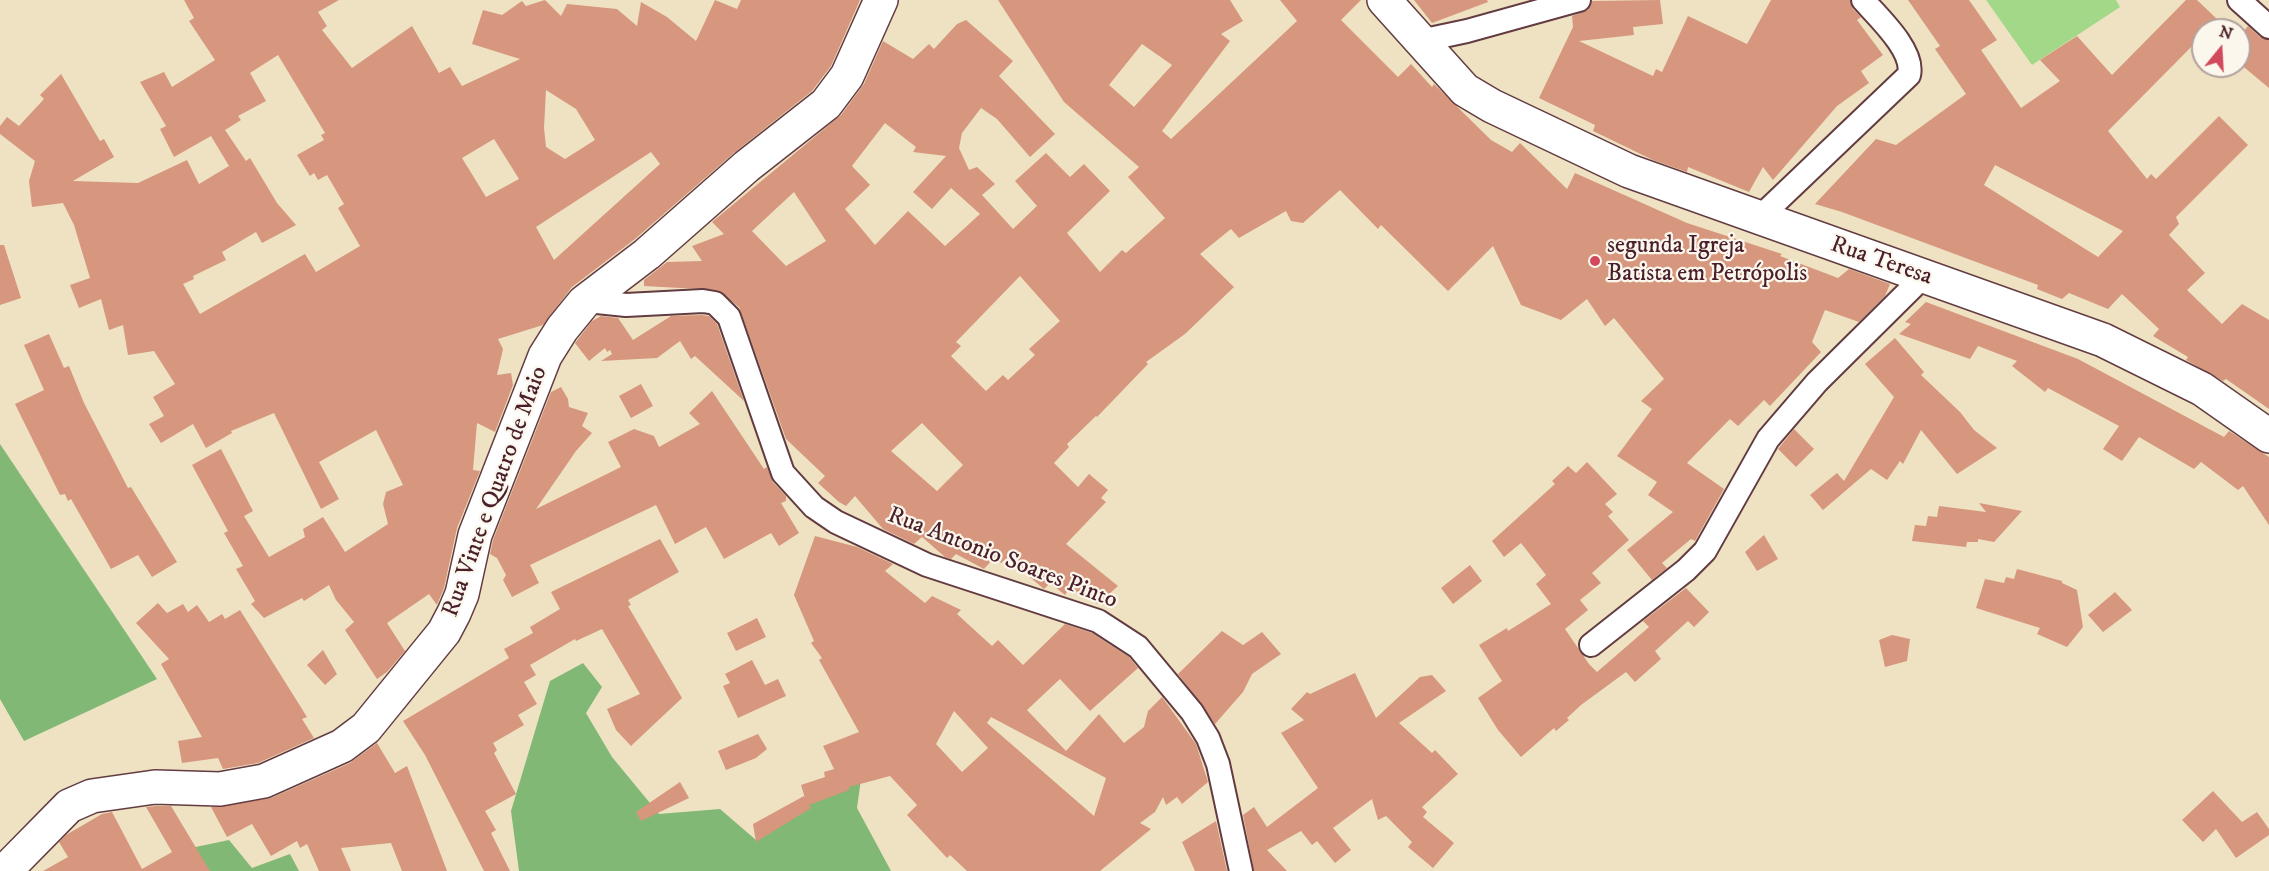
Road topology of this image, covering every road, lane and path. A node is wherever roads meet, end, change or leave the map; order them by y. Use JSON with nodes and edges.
{"nodes":[{"id":1,"x":881,"y":0,"type":"edge"},
{"id":2,"x":1384,"y":0,"type":"edge"},
{"id":3,"x":1579,"y":0,"type":"edge"},
{"id":4,"x":1863,"y":0,"type":"edge"},
{"id":5,"x":2239,"y":0,"type":"edge"},
{"id":6,"x":2269,"y":27,"type":"edge"},
{"id":7,"x":1420,"y":41,"type":"junction"},
{"id":8,"x":1758,"y":219,"type":"junction"},
{"id":9,"x":1924,"y":276,"type":"junction"},
{"id":10,"x":587,"y":301,"type":"junction"},
{"id":11,"x":2269,"y":436,"type":"edge"},
{"id":12,"x":1591,"y":645,"type":"dead end"},
{"id":13,"x":5,"y":871,"type":"edge"},
{"id":14,"x":1241,"y":871,"type":"edge"}],
"edges":[{"from":1,"to":10,"type":"street","name":"Rua Vinte e Quatro de Maio"},
{"from":2,"to":7,"type":"street","name":"Rua Teresa"},
{"from":3,"to":7,"type":"street"},
{"from":4,"to":8,"type":"street"},
{"from":5,"to":6,"type":"street"},
{"from":7,"to":8,"type":"street","name":"Rua Teresa"},
{"from":8,"to":9,"type":"street","name":"Rua Teresa"},
{"from":9,"to":11,"type":"street","name":"Rua Teresa"},
{"from":9,"to":12,"type":"street"},
{"from":10,"to":13,"type":"street","name":"Rua Vinte e Quatro de Maio"},
{"from":10,"to":14,"type":"street","name":"Rua Antonio Soares Pinto"}]}
